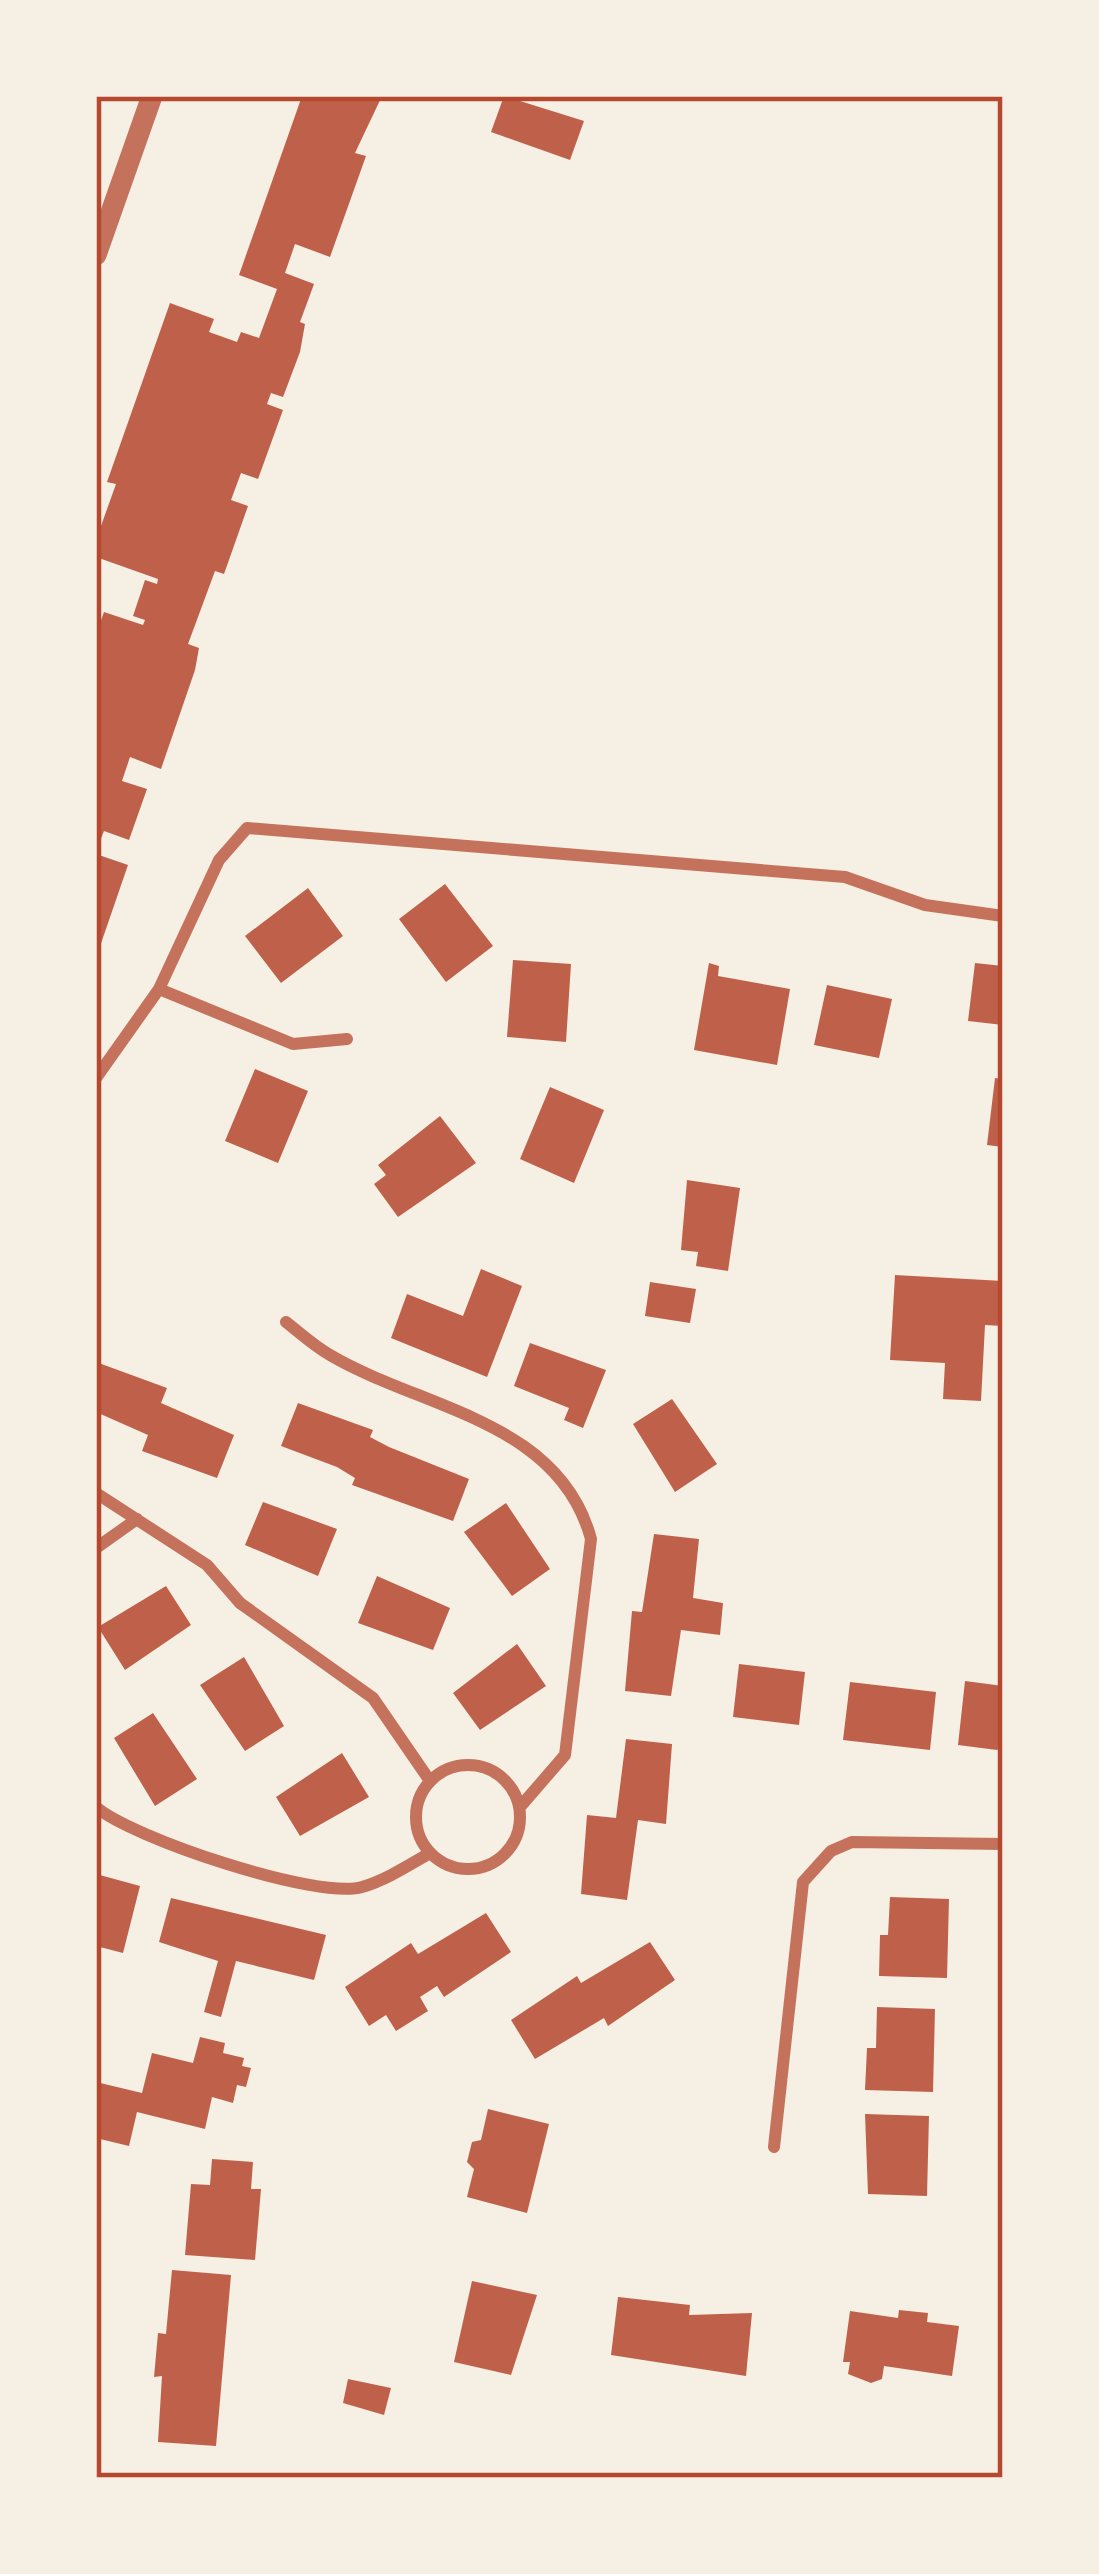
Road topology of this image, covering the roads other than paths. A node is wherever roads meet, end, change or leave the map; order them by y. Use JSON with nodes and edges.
{"nodes":[{"id":1,"x":152,"y":96,"type":"edge"},
{"id":2,"x":96,"y":255,"type":"edge"},
{"id":3,"x":1003,"y":916,"type":"edge"},
{"id":4,"x":159,"y":989,"type":"junction"},
{"id":5,"x":347,"y":1039,"type":"dead end"},
{"id":6,"x":96,"y":1078,"type":"edge"},
{"id":7,"x":286,"y":1322,"type":"dead end"},
{"id":8,"x":96,"y":1493,"type":"edge"},
{"id":9,"x":137,"y":1520,"type":"junction"},
{"id":10,"x":96,"y":1548,"type":"edge"},
{"id":11,"x":430,"y":1781,"type":"junction"},
{"id":12,"x":96,"y":1807,"type":"edge"},
{"id":13,"x":520,"y":1807,"type":"junction"},
{"id":14,"x":1003,"y":1844,"type":"edge"},
{"id":15,"x":430,"y":1853,"type":"junction"},
{"id":16,"x":774,"y":2147,"type":"dead end"}],
"edges":[{"from":1,"to":2,"type":"street"},
{"from":3,"to":4,"type":"street"},
{"from":4,"to":5,"type":"street"},
{"from":4,"to":6,"type":"street"},
{"from":7,"to":13,"type":"street"},
{"from":8,"to":9,"type":"street"},
{"from":9,"to":10,"type":"street"},
{"from":9,"to":11,"type":"street"},
{"from":11,"to":13,"type":"street"},
{"from":11,"to":15,"type":"street"},
{"from":12,"to":15,"type":"street"},
{"from":13,"to":15,"type":"street"},
{"from":14,"to":16,"type":"street"}]}
